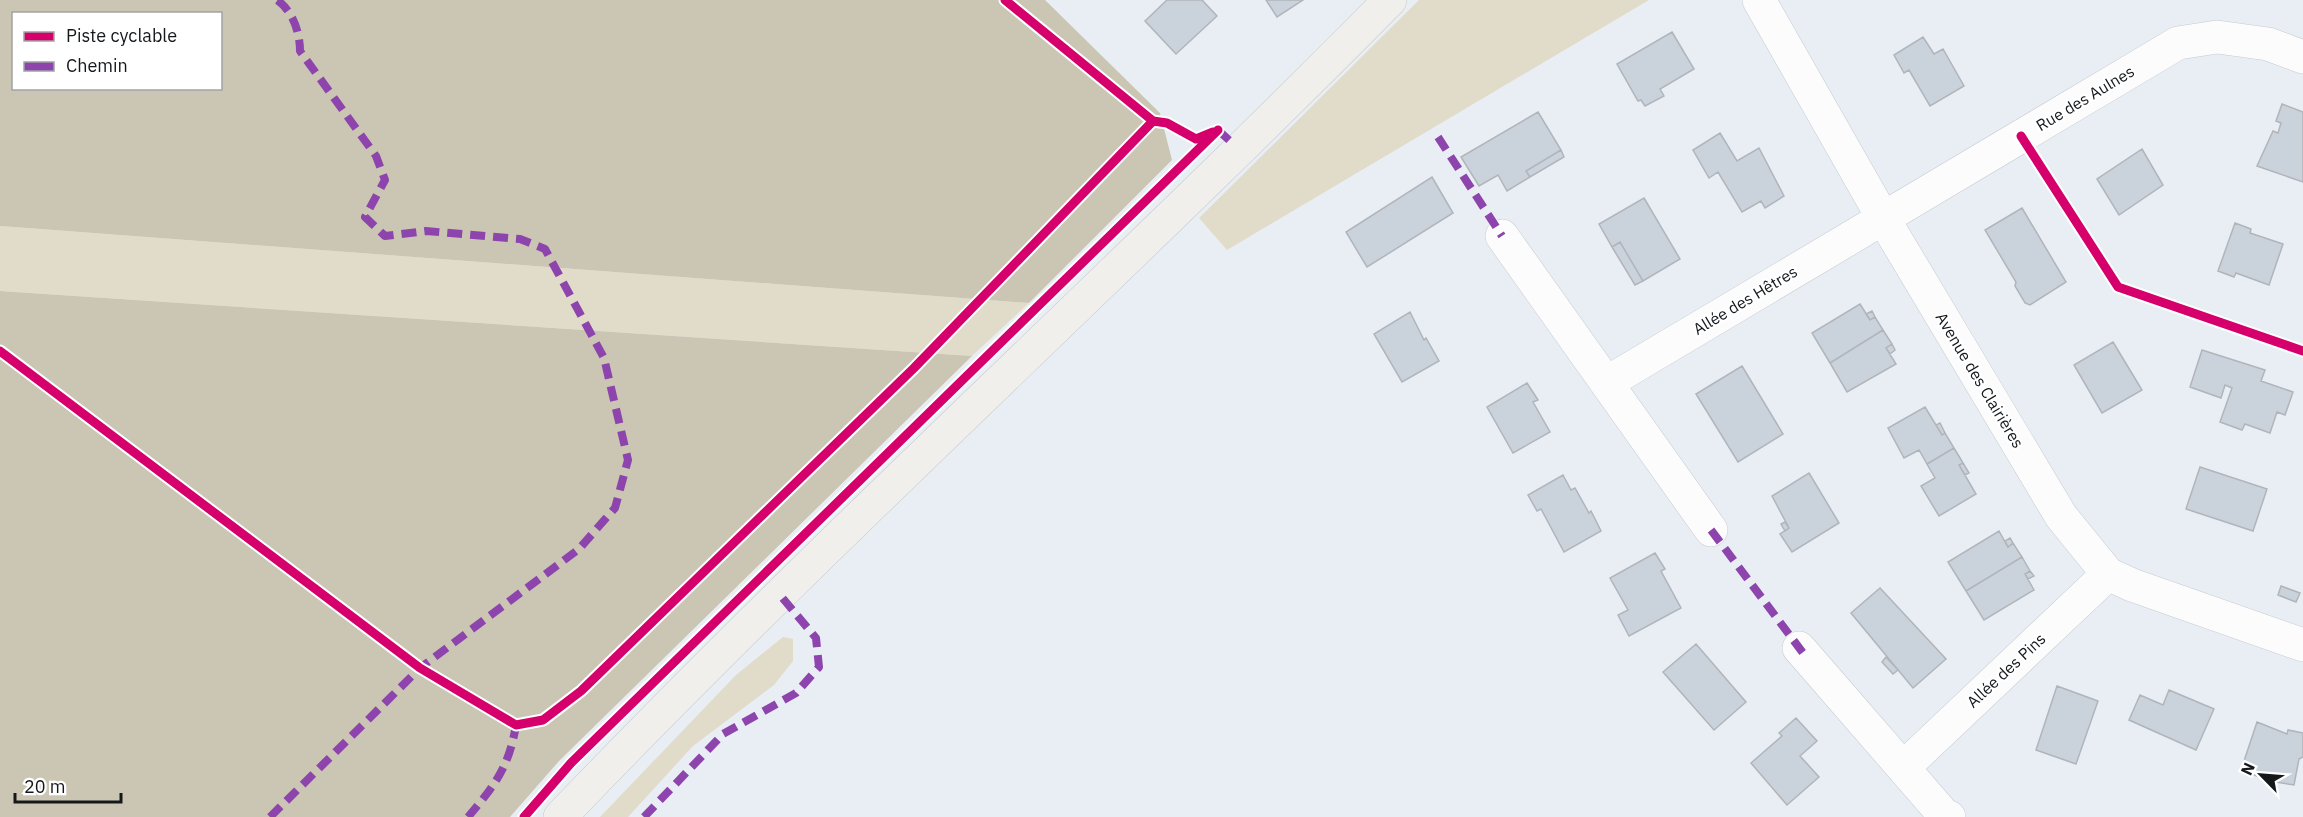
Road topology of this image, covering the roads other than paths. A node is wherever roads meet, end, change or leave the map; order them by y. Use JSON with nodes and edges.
{"nodes":[{"id":1,"x":1390,"y":0,"type":"edge"},
{"id":2,"x":1759,"y":0,"type":"edge"},
{"id":3,"x":2303,"y":57,"type":"edge"},
{"id":4,"x":1883,"y":218,"type":"junction"},
{"id":5,"x":1502,"y":236,"type":"dead end"},
{"id":6,"x":1608,"y":382,"type":"junction"},
{"id":7,"x":1711,"y":530,"type":"dead end"},
{"id":8,"x":2108,"y":574,"type":"junction"},
{"id":9,"x":2303,"y":645,"type":"edge"},
{"id":10,"x":1799,"y":648,"type":"dead end"},
{"id":11,"x":681,"y":690,"type":"junction"},
{"id":12,"x":1904,"y":767,"type":"junction"},
{"id":13,"x":560,"y":817,"type":"edge"},
{"id":14,"x":583,"y":817,"type":"edge"},
{"id":15,"x":1949,"y":817,"type":"edge"}],
"edges":[{"from":1,"to":11,"type":"main road"},
{"from":2,"to":4,"type":"street","name":"Avenue des Clairières"},
{"from":3,"to":4,"type":"street","name":"Rue des Aulnes"},
{"from":4,"to":6,"type":"street","name":"Allée des Hêtres"},
{"from":4,"to":8,"type":"street","name":"Avenue des Clairières"},
{"from":5,"to":6,"type":"street"},
{"from":6,"to":7,"type":"street"},
{"from":8,"to":9,"type":"street","name":"Avenue des Clairières"},
{"from":8,"to":12,"type":"street","name":"Allée des Pins"},
{"from":10,"to":12,"type":"street"},
{"from":11,"to":13,"type":"main road"},
{"from":11,"to":14,"type":"main road"},
{"from":12,"to":15,"type":"street"}]}
